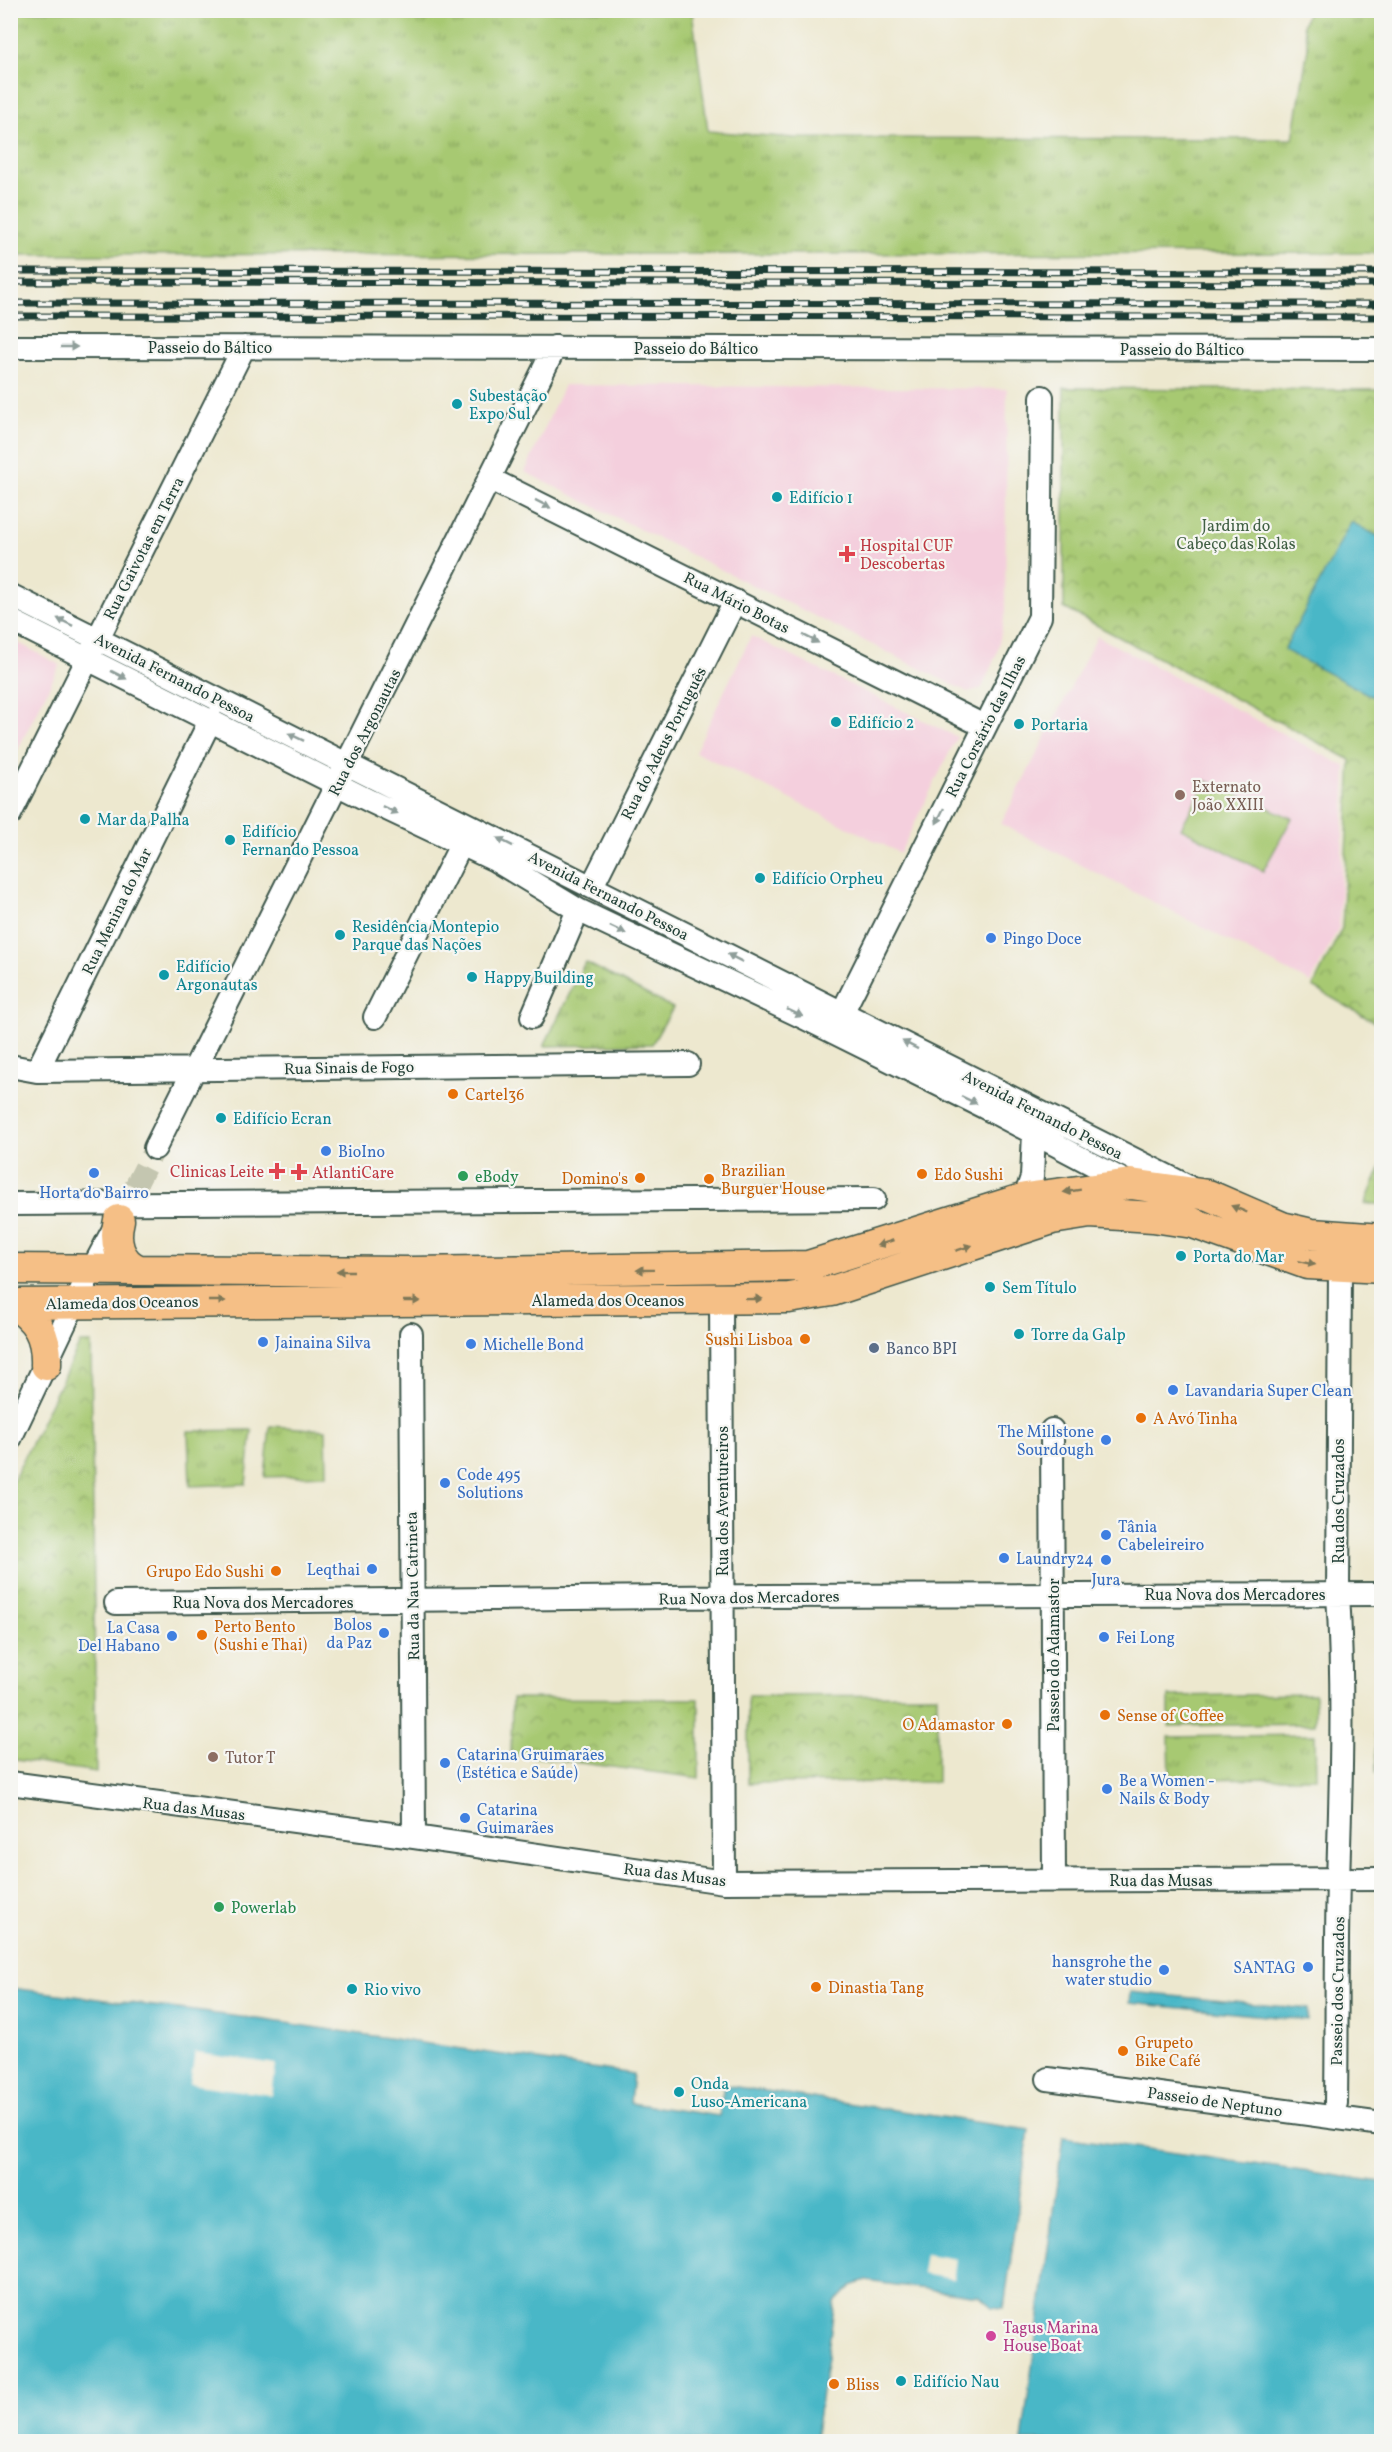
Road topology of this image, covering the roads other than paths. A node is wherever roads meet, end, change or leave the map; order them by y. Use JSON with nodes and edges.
{"nodes":[{"id":1,"x":10,"y":347,"type":"edge"},
{"id":2,"x":244,"y":347,"type":"junction"},
{"id":3,"x":555,"y":347,"type":"junction"},
{"id":4,"x":1382,"y":350,"type":"edge"},
{"id":5,"x":1042,"y":397,"type":"dead end"},
{"id":6,"x":490,"y":479,"type":"junction"},
{"id":7,"x":10,"y":595,"type":"edge"},
{"id":8,"x":735,"y":601,"type":"junction"},
{"id":9,"x":10,"y":620,"type":"edge"},
{"id":10,"x":99,"y":638,"type":"junction"},
{"id":11,"x":89,"y":659,"type":"junction"},
{"id":12,"x":211,"y":719,"type":"junction"},
{"id":13,"x":984,"y":726,"type":"junction"},
{"id":14,"x":348,"y":764,"type":"junction"},
{"id":15,"x":337,"y":785,"type":"junction"},
{"id":16,"x":10,"y":814,"type":"edge"},
{"id":17,"x":462,"y":843,"type":"junction"},
{"id":18,"x":592,"y":886,"type":"junction"},
{"id":19,"x":578,"y":910,"type":"junction"},
{"id":20,"x":843,"y":1012,"type":"junction"},
{"id":21,"x":375,"y":1017,"type":"dead end"},
{"id":22,"x":532,"y":1017,"type":"dead end"},
{"id":23,"x":832,"y":1032,"type":"junction"},
{"id":24,"x":688,"y":1064,"type":"dead end"},
{"id":25,"x":10,"y":1066,"type":"edge"},
{"id":26,"x":193,"y":1069,"type":"junction"},
{"id":27,"x":38,"y":1071,"type":"junction"},
{"id":28,"x":1034,"y":1132,"type":"junction"},
{"id":29,"x":155,"y":1148,"type":"tunnel mouth"},
{"id":30,"x":1130,"y":1171,"type":"junction"},
{"id":31,"x":1025,"y":1198,"type":"junction"},
{"id":32,"x":874,"y":1199,"type":"dead end"},
{"id":33,"x":10,"y":1203,"type":"edge"},
{"id":34,"x":127,"y":1203,"type":"junction"},
{"id":35,"x":1122,"y":1214,"type":"junction"},
{"id":36,"x":1192,"y":1223,"type":"junction"},
{"id":37,"x":1382,"y":1239,"type":"edge"},
{"id":38,"x":1340,"y":1268,"type":"junction"},
{"id":39,"x":1382,"y":1268,"type":"edge"},
{"id":40,"x":10,"y":1269,"type":"edge"},
{"id":41,"x":92,"y":1270,"type":"junction"},
{"id":42,"x":139,"y":1270,"type":"junction"},
{"id":43,"x":720,"y":1300,"type":"junction"},
{"id":44,"x":75,"y":1302,"type":"junction"},
{"id":45,"x":12,"y":1304,"type":"edge"},
{"id":46,"x":411,"y":1334,"type":"dead end"},
{"id":47,"x":46,"y":1365,"type":"junction"},
{"id":48,"x":1052,"y":1430,"type":"dead end"},
{"id":49,"x":10,"y":1439,"type":"edge"},
{"id":50,"x":1338,"y":1594,"type":"junction"},
{"id":51,"x":1382,"y":1594,"type":"edge"},
{"id":52,"x":1053,"y":1595,"type":"junction"},
{"id":53,"x":723,"y":1596,"type":"junction"},
{"id":54,"x":412,"y":1602,"type":"junction"},
{"id":55,"x":116,"y":1603,"type":"dead end"},
{"id":56,"x":10,"y":1783,"type":"edge"},
{"id":57,"x":414,"y":1837,"type":"junction"},
{"id":58,"x":1338,"y":1879,"type":"junction"},
{"id":59,"x":1382,"y":1879,"type":"edge"},
{"id":60,"x":1054,"y":1880,"type":"junction"},
{"id":61,"x":724,"y":1882,"type":"junction"},
{"id":62,"x":1048,"y":2079,"type":"dead end"},
{"id":63,"x":1336,"y":2103,"type":"dead end"},
{"id":64,"x":1382,"y":2124,"type":"edge"}],
"edges":[{"from":1,"to":2,"type":"street","name":"Passeio do Báltico","one_way":true},
{"from":2,"to":3,"type":"street","name":"Passeio do Báltico"},
{"from":2,"to":10,"type":"street","name":"Rua Gaivotas em Terra"},
{"from":3,"to":4,"type":"street","name":"Passeio do Báltico"},
{"from":3,"to":6,"type":"street","name":"Rua dos Argonautas"},
{"from":5,"to":13,"type":"street","name":"Rua Corsário das Ilhas"},
{"from":6,"to":8,"type":"street","name":"Rua Mário Botas","one_way":true},
{"from":6,"to":14,"type":"street","name":"Rua dos Argonautas"},
{"from":10,"to":7,"type":"street","name":"Avenida Fernando Pessoa","one_way":true},
{"from":8,"to":13,"type":"street","name":"Rua Mário Botas","one_way":true},
{"from":8,"to":18,"type":"street","name":"Rua do Adeus Português"},
{"from":9,"to":11,"type":"street","name":"Avenida Fernando Pessoa"},
{"from":10,"to":11,"type":"street","name":"Rua Gaivotas em Terra"},
{"from":14,"to":10,"type":"street","name":"Avenida Fernando Pessoa","one_way":true},
{"from":11,"to":12,"type":"street","name":"Avenida Fernando Pessoa","one_way":true},
{"from":11,"to":16,"type":"street","name":"Rua Gaivotas em Terra"},
{"from":12,"to":15,"type":"street","name":"Avenida Fernando Pessoa"},
{"from":12,"to":27,"type":"street","name":"Rua Menina do Mar"},
{"from":13,"to":20,"type":"street","name":"Rua Corsário das Ilhas","one_way":true},
{"from":14,"to":15,"type":"street","name":"Rua dos Argonautas"},
{"from":18,"to":14,"type":"street","name":"Avenida Fernando Pessoa","one_way":true},
{"from":15,"to":17,"type":"street","name":"Avenida Fernando Pessoa","one_way":true},
{"from":15,"to":26,"type":"street","name":"Rua dos Argonautas"},
{"from":17,"to":19,"type":"street","name":"Avenida Fernando Pessoa"},
{"from":17,"to":21,"type":"street"},
{"from":20,"to":18,"type":"street","name":"Avenida Fernando Pessoa","one_way":true},
{"from":19,"to":22,"type":"street"},
{"from":19,"to":23,"type":"street","name":"Avenida Fernando Pessoa","one_way":true},
{"from":20,"to":23,"type":"street","name":"Rua Corsário das Ilhas"},
{"from":30,"to":20,"type":"street","name":"Avenida Fernando Pessoa","one_way":true},
{"from":23,"to":28,"type":"street","name":"Avenida Fernando Pessoa","one_way":true},
{"from":24,"to":26,"type":"street","name":"Rua Sinais de Fogo"},
{"from":25,"to":27,"type":"street","name":"Rua Sinais de Fogo"},
{"from":26,"to":27,"type":"street","name":"Rua Sinais de Fogo"},
{"from":26,"to":29,"type":"street","name":"Rua dos Argonautas"},
{"from":28,"to":30,"type":"street","name":"Avenida Fernando Pessoa"},
{"from":28,"to":31,"type":"street"},
{"from":30,"to":31,"type":"main road","name":"Alameda dos Oceanos","one_way":true},
{"from":30,"to":35,"type":"street"},
{"from":30,"to":36,"type":"street","name":"Alameda dos Oceanos"},
{"from":37,"to":30,"type":"main road","name":"Alameda dos Oceanos","one_way":true},
{"from":31,"to":42,"type":"main road","name":"Alameda dos Oceanos","one_way":true},
{"from":32,"to":34,"type":"street"},
{"from":33,"to":34,"type":"street"},
{"from":34,"to":41,"type":"street"},
{"from":34,"to":42,"type":"main road"},
{"from":35,"to":36,"type":"main road","name":"Alameda dos Oceanos"},
{"from":43,"to":35,"type":"main road","name":"Alameda dos Oceanos","one_way":true},
{"from":36,"to":38,"type":"main road","name":"Alameda dos Oceanos","one_way":true},
{"from":38,"to":39,"type":"main road","name":"Alameda dos Oceanos"},
{"from":38,"to":50,"type":"street","name":"Rua dos Cruzados"},
{"from":40,"to":41,"type":"main road","name":"Alameda dos Oceanos"},
{"from":41,"to":42,"type":"main road","name":"Alameda dos Oceanos"},
{"from":41,"to":44,"type":"street"},
{"from":44,"to":43,"type":"main road","name":"Alameda dos Oceanos","one_way":true},
{"from":43,"to":53,"type":"street","name":"Rua dos Aventureiros"},
{"from":44,"to":45,"type":"main road","name":"Alameda dos Oceanos"},
{"from":44,"to":47,"type":"street"},
{"from":45,"to":47,"type":"main road"},
{"from":46,"to":54,"type":"street","name":"Rua da Nau Catrineta"},
{"from":47,"to":49,"type":"street"},
{"from":48,"to":52,"type":"street","name":"Passeio do Adamastor"},
{"from":50,"to":51,"type":"street","name":"Rua Nova dos Mercadores"},
{"from":50,"to":52,"type":"street","name":"Rua Nova dos Mercadores"},
{"from":50,"to":58,"type":"street","name":"Rua dos Cruzados"},
{"from":52,"to":53,"type":"street","name":"Rua Nova dos Mercadores"},
{"from":52,"to":60,"type":"street","name":"Passeio do Adamastor"},
{"from":53,"to":54,"type":"street","name":"Rua Nova dos Mercadores"},
{"from":53,"to":61,"type":"street","name":"Rua dos Aventureiros"},
{"from":54,"to":55,"type":"street","name":"Rua Nova dos Mercadores"},
{"from":54,"to":57,"type":"street","name":"Rua da Nau Catrineta"},
{"from":56,"to":57,"type":"street","name":"Rua das Musas"},
{"from":57,"to":61,"type":"street","name":"Rua das Musas"},
{"from":58,"to":59,"type":"street","name":"Rua das Musas"},
{"from":58,"to":60,"type":"street","name":"Rua das Musas"},
{"from":58,"to":63,"type":"street","name":"Passeio dos Cruzados"},
{"from":60,"to":61,"type":"street","name":"Rua das Musas"},
{"from":62,"to":64,"type":"street","name":"Passeio de Neptuno"}]}
